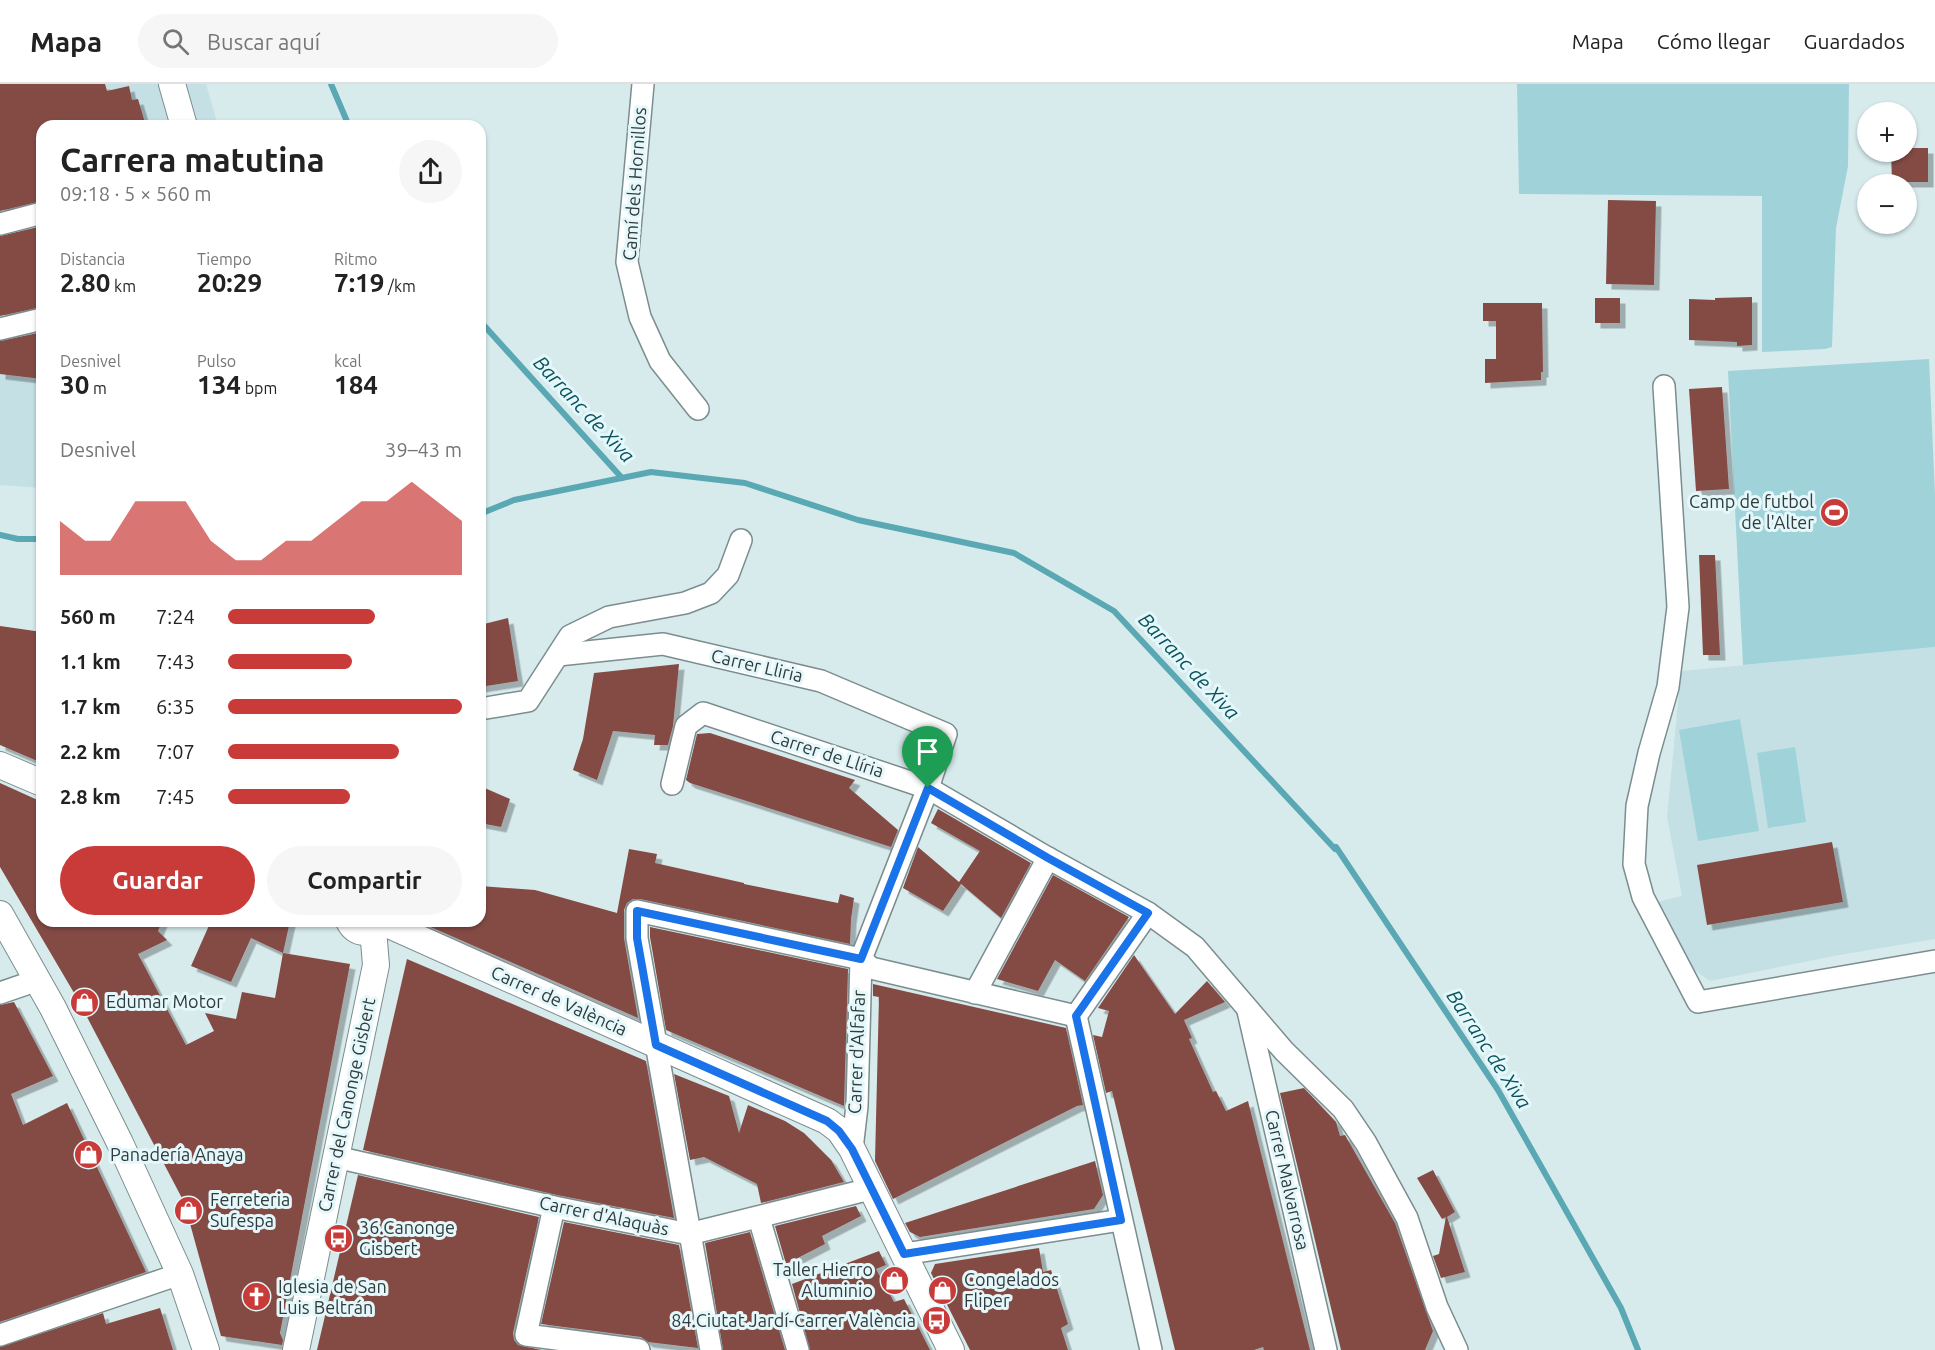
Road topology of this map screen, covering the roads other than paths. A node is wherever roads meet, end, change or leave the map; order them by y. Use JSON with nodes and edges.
{"nodes":[{"id":1,"x":172,"y":84,"type":"edge"},
{"id":2,"x":643,"y":84,"type":"edge"},
{"id":3,"x":182,"y":120,"type":"edge"},
{"id":4,"x":36,"y":215,"type":"edge"},
{"id":5,"x":0,"y":224,"type":"edge"},
{"id":6,"x":36,"y":321,"type":"edge"},
{"id":7,"x":0,"y":330,"type":"edge"},
{"id":8,"x":1664,"y":386,"type":"dead end"},
{"id":9,"x":698,"y":409,"type":"dead end"},
{"id":10,"x":741,"y":540,"type":"dead end"},
{"id":11,"x":558,"y":655,"type":"junction"},
{"id":12,"x":486,"y":708,"type":"edge"},
{"id":13,"x":946,"y":734,"type":"joint"},
{"id":14,"x":0,"y":765,"type":"edge"},
{"id":15,"x":36,"y":780,"type":"edge"},
{"id":16,"x":672,"y":784,"type":"dead end"},
{"id":17,"x":928,"y":788,"type":"junction"},
{"id":18,"x":1048,"y":858,"type":"junction"},
{"id":19,"x":1148,"y":913,"type":"junction"},
{"id":20,"x":0,"y":914,"type":"edge"},
{"id":21,"x":352,"y":927,"type":"edge"},
{"id":22,"x":372,"y":927,"type":"edge"},
{"id":23,"x":378,"y":927,"type":"edge"},
{"id":24,"x":385,"y":927,"type":"edge"},
{"id":25,"x":861,"y":959,"type":"junction"},
{"id":26,"x":1935,"y":961,"type":"edge"},
{"id":27,"x":38,"y":980,"type":"junction"},
{"id":28,"x":0,"y":993,"type":"edge"},
{"id":29,"x":975,"y":993,"type":"junction"},
{"id":30,"x":1248,"y":1010,"type":"junction"},
{"id":31,"x":1076,"y":1016,"type":"junction"},
{"id":32,"x":656,"y":1045,"type":"junction"},
{"id":33,"x":852,"y":1149,"type":"junction"},
{"id":34,"x":336,"y":1157,"type":"junction"},
{"id":35,"x":870,"y":1189,"type":"junction"},
{"id":36,"x":554,"y":1207,"type":"junction"},
{"id":37,"x":759,"y":1218,"type":"junction"},
{"id":38,"x":1121,"y":1220,"type":"junction"},
{"id":39,"x":689,"y":1234,"type":"junction"},
{"id":40,"x":904,"y":1254,"type":"junction"},
{"id":41,"x":180,"y":1274,"type":"junction"},
{"id":42,"x":0,"y":1335,"type":"edge"},
{"id":43,"x":559,"y":1345,"type":"edge"},
{"id":44,"x":206,"y":1350,"type":"edge"},
{"id":45,"x":296,"y":1350,"type":"edge"},
{"id":46,"x":639,"y":1350,"type":"edge"},
{"id":47,"x":711,"y":1350,"type":"edge"},
{"id":48,"x":798,"y":1350,"type":"edge"},
{"id":49,"x":951,"y":1350,"type":"edge"},
{"id":50,"x":1151,"y":1350,"type":"edge"},
{"id":51,"x":1326,"y":1350,"type":"edge"},
{"id":52,"x":1457,"y":1350,"type":"edge"}],
"edges":[{"from":1,"to":3,"type":"street"},
{"from":2,"to":9,"type":"street","name":"Camí dels Hornillos"},
{"from":4,"to":5,"type":"street"},
{"from":6,"to":7,"type":"street"},
{"from":8,"to":26,"type":"street"},
{"from":10,"to":11,"type":"street"},
{"from":11,"to":12,"type":"street"},
{"from":11,"to":13,"type":"street","name":"Carrer Lliria"},
{"from":13,"to":17,"type":"street","name":"Carrer d'Alfafar"},
{"from":14,"to":15,"type":"street"},
{"from":16,"to":17,"type":"street","name":"Carrer de Llíria"},
{"from":17,"to":18,"type":"street","name":"Carrer de Llíria"},
{"from":17,"to":25,"type":"street","name":"Carrer d'Alfafar"},
{"from":18,"to":19,"type":"street","name":"Carrer de Llíria"},
{"from":18,"to":29,"type":"street"},
{"from":19,"to":30,"type":"street","name":"Carrer de Llíria"},
{"from":19,"to":31,"type":"street"},
{"from":20,"to":27,"type":"street"},
{"from":21,"to":22,"type":"street","name":"Carrer de València"},
{"from":23,"to":34,"type":"street","name":"Carrer del Canonge Gisbert"},
{"from":24,"to":32,"type":"street","name":"Carrer de València"},
{"from":25,"to":29,"type":"street"},
{"from":25,"to":32,"type":"street"},
{"from":25,"to":33,"type":"street","name":"Carrer d'Alfafar"},
{"from":27,"to":28,"type":"street"},
{"from":27,"to":41,"type":"street"},
{"from":29,"to":31,"type":"street"},
{"from":30,"to":51,"type":"street","name":"Carrer Malvarrosa"},
{"from":30,"to":52,"type":"street","name":"Carrer de Llíria"},
{"from":31,"to":38,"type":"street"},
{"from":32,"to":33,"type":"street","name":"Carrer de València"},
{"from":32,"to":39,"type":"street"},
{"from":33,"to":35,"type":"street","name":"Carrer de València"},
{"from":34,"to":36,"type":"street","name":"Carrer d'Alaquàs"},
{"from":34,"to":45,"type":"street","name":"Carrer del Canonge Gisbert"},
{"from":35,"to":37,"type":"street","name":"Carrer d'Alaquàs"},
{"from":35,"to":40,"type":"street","name":"Carrer de València"},
{"from":36,"to":39,"type":"street","name":"Carrer d'Alaquàs"},
{"from":36,"to":43,"type":"street"},
{"from":37,"to":39,"type":"street","name":"Carrer d'Alaquàs"},
{"from":37,"to":48,"type":"street"},
{"from":38,"to":40,"type":"street"},
{"from":38,"to":50,"type":"street"},
{"from":39,"to":47,"type":"street"},
{"from":40,"to":49,"type":"street","name":"Carrer de València"},
{"from":41,"to":42,"type":"street"},
{"from":41,"to":44,"type":"street"},
{"from":43,"to":46,"type":"street"}]}
